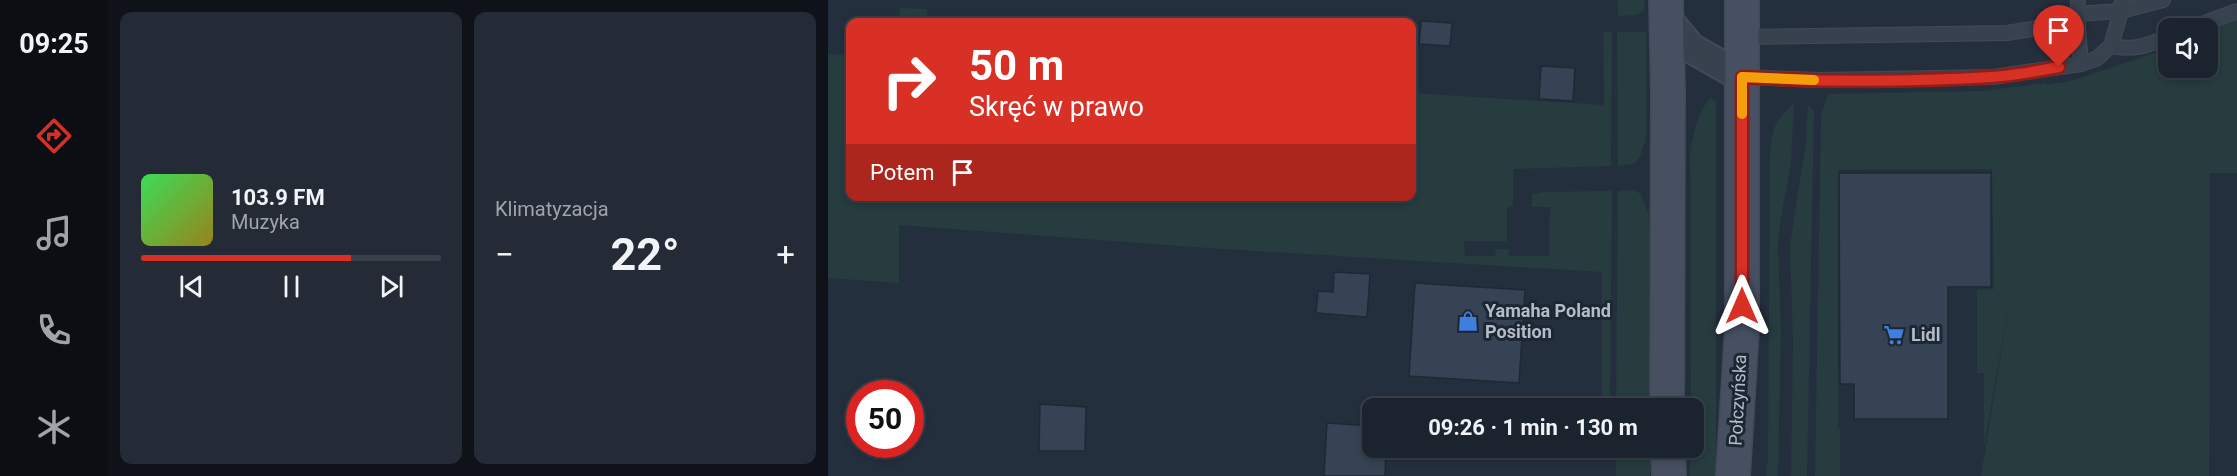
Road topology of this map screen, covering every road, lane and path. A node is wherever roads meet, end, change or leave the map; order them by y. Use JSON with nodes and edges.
{"nodes":[{"id":1,"x":1742,"y":0,"type":"edge"},
{"id":2,"x":2163,"y":0,"type":"edge"},
{"id":3,"x":2122,"y":6,"type":"edge"},
{"id":4,"x":2078,"y":7,"type":"edge"},
{"id":5,"x":1666,"y":9,"type":"edge"},
{"id":6,"x":2237,"y":11,"type":"edge"},
{"id":7,"x":2218,"y":18,"type":"edge"},
{"id":8,"x":1742,"y":37,"type":"junction"},
{"id":9,"x":2158,"y":41,"type":"edge"},
{"id":10,"x":2111,"y":46,"type":"junction"},
{"id":11,"x":1704,"y":56,"type":"junction"},
{"id":12,"x":2081,"y":64,"type":"junction"},
{"id":13,"x":1742,"y":77,"type":"junction"},
{"id":14,"x":1668,"y":93,"type":"junction"},
{"id":15,"x":1667,"y":398,"type":"edge"},
{"id":16,"x":1668,"y":458,"type":"edge"},
{"id":17,"x":1669,"y":476,"type":"edge"},
{"id":18,"x":1733,"y":476,"type":"edge"}],
"edges":[{"from":1,"to":8,"type":"main road","name":"Połczyńska"},
{"from":2,"to":3,"type":"lane"},
{"from":3,"to":4,"type":"lane"},
{"from":3,"to":10,"type":"lane"},
{"from":4,"to":8,"type":"lane"},
{"from":4,"to":12,"type":"lane"},
{"from":5,"to":11,"type":"street"},
{"from":5,"to":14,"type":"main road"},
{"from":6,"to":7,"type":"lane"},
{"from":8,"to":11,"type":"street"},
{"from":8,"to":13,"type":"main road","name":"Połczyńska"},
{"from":9,"to":10,"type":"lane"},
{"from":10,"to":12,"type":"lane"},
{"from":11,"to":13,"type":"street"},
{"from":11,"to":14,"type":"street"},
{"from":12,"to":13,"type":"lane"},
{"from":13,"to":18,"type":"main road","name":"Połczyńska"},
{"from":14,"to":15,"type":"main road"},
{"from":16,"to":17,"type":"main road"}]}
